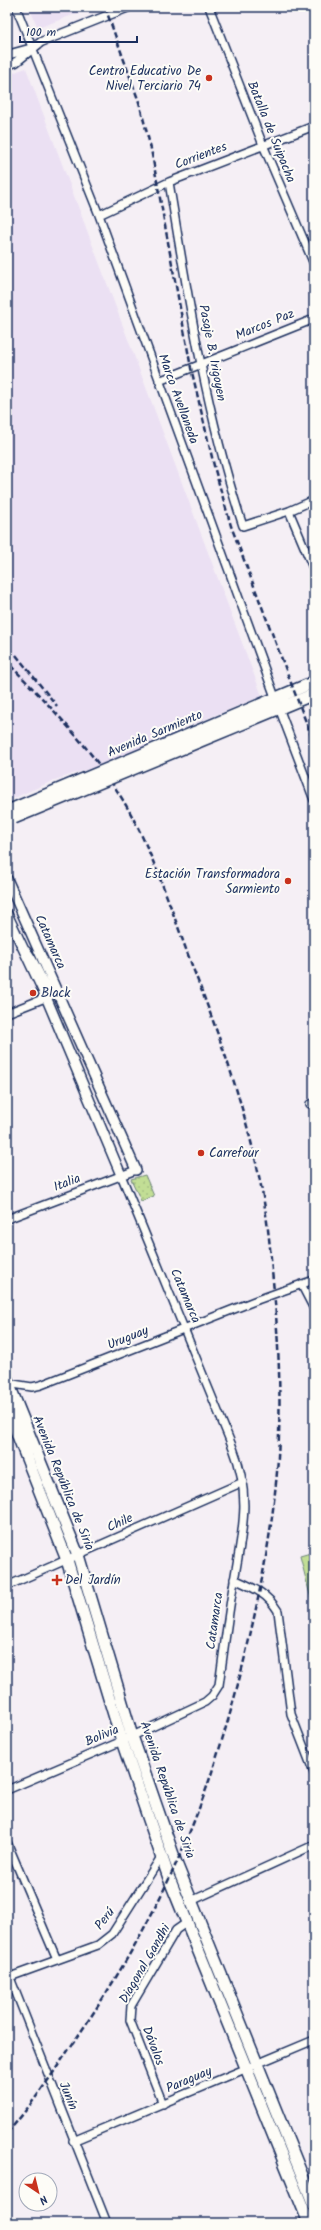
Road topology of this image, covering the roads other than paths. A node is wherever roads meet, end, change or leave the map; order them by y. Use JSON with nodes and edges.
{"nodes":[{"id":1,"x":16,"y":7,"type":"edge"},
{"id":2,"x":129,"y":7,"type":"edge"},
{"id":3,"x":209,"y":7,"type":"edge"},
{"id":4,"x":32,"y":48,"type":"junction"},
{"id":5,"x":7,"y":56,"type":"edge"},
{"id":6,"x":7,"y":65,"type":"edge"},
{"id":7,"x":314,"y":126,"type":"edge"},
{"id":8,"x":263,"y":145,"type":"junction"},
{"id":9,"x":169,"y":182,"type":"junction"},
{"id":10,"x":99,"y":215,"type":"junction"},
{"id":11,"x":314,"y":264,"type":"edge"},
{"id":12,"x":314,"y":319,"type":"edge"},
{"id":13,"x":201,"y":364,"type":"junction"},
{"id":14,"x":159,"y":381,"type":"junction"},
{"id":15,"x":314,"y":500,"type":"edge"},
{"id":16,"x":289,"y":511,"type":"junction"},
{"id":17,"x":314,"y":570,"type":"edge"},
{"id":18,"x":314,"y":682,"type":"edge"},
{"id":19,"x":314,"y":694,"type":"edge"},
{"id":20,"x":277,"y":703,"type":"junction"},
{"id":21,"x":314,"y":800,"type":"edge"},
{"id":22,"x":10,"y":815,"type":"edge"},
{"id":23,"x":7,"y":879,"type":"edge"},
{"id":24,"x":7,"y":914,"type":"edge"},
{"id":25,"x":53,"y":995,"type":"junction"},
{"id":26,"x":7,"y":1013,"type":"edge"},
{"id":27,"x":136,"y":1170,"type":"joint"},
{"id":28,"x":121,"y":1175,"type":"junction"},
{"id":29,"x":7,"y":1219,"type":"edge"},
{"id":30,"x":314,"y":1280,"type":"edge"},
{"id":31,"x":301,"y":1284,"type":"junction"},
{"id":32,"x":314,"y":1309,"type":"edge"},
{"id":33,"x":184,"y":1328,"type":"junction"},
{"id":34,"x":7,"y":1382,"type":"edge"},
{"id":35,"x":7,"y":1408,"type":"edge"},
{"id":36,"x":244,"y":1482,"type":"junction"},
{"id":37,"x":72,"y":1557,"type":"junction"},
{"id":38,"x":234,"y":1579,"type":"junction"},
{"id":39,"x":7,"y":1586,"type":"edge"},
{"id":40,"x":205,"y":1702,"type":"joint"},
{"id":41,"x":132,"y":1736,"type":"junction"},
{"id":42,"x":122,"y":1741,"type":"junction"},
{"id":43,"x":314,"y":1773,"type":"edge"},
{"id":44,"x":7,"y":1790,"type":"edge"},
{"id":45,"x":7,"y":1842,"type":"edge"},
{"id":46,"x":314,"y":1845,"type":"edge"},
{"id":47,"x":170,"y":1846,"type":"junction"},
{"id":48,"x":161,"y":1856,"type":"junction"},
{"id":49,"x":192,"y":1900,"type":"junction"},
{"id":50,"x":180,"y":1906,"type":"junction"},
{"id":51,"x":186,"y":1922,"type":"junction"},
{"id":52,"x":57,"y":1960,"type":"junction"},
{"id":53,"x":8,"y":1975,"type":"edge"},
{"id":54,"x":130,"y":2020,"type":"joint"},
{"id":55,"x":314,"y":2040,"type":"edge"},
{"id":56,"x":257,"y":2064,"type":"junction"},
{"id":57,"x":246,"y":2069,"type":"junction"},
{"id":58,"x":163,"y":2104,"type":"junction"},
{"id":59,"x":73,"y":2141,"type":"junction"},
{"id":60,"x":314,"y":2205,"type":"edge"},
{"id":61,"x":106,"y":2221,"type":"edge"},
{"id":62,"x":98,"y":2223,"type":"edge"},
{"id":63,"x":309,"y":2223,"type":"edge"}],
"edges":[{"from":1,"to":4,"type":"street","name":"Marco Avellaneda"},
{"from":2,"to":4,"type":"street"},
{"from":3,"to":8,"type":"street","name":"Batalla de Suipacha"},
{"from":4,"to":5,"type":"street"},
{"from":4,"to":6,"type":"street"},
{"from":4,"to":10,"type":"street","name":"Marco Avellaneda"},
{"from":7,"to":8,"type":"street","name":"Corrientes"},
{"from":8,"to":9,"type":"street","name":"Corrientes"},
{"from":8,"to":11,"type":"street","name":"Batalla de Suipacha"},
{"from":9,"to":10,"type":"street","name":"Corrientes"},
{"from":9,"to":13,"type":"street","name":"Pasaje B. Irigoyen"},
{"from":10,"to":14,"type":"street","name":"Marco Avellaneda"},
{"from":12,"to":13,"type":"street","name":"Marcos Paz"},
{"from":13,"to":14,"type":"street","name":"Marcos Paz"},
{"from":13,"to":16,"type":"street","name":"Pasaje B. Irigoyen"},
{"from":14,"to":20,"type":"street","name":"Marco Avellaneda"},
{"from":15,"to":16,"type":"street"},
{"from":16,"to":17,"type":"street"},
{"from":18,"to":20,"type":"main road","name":"Avenida Sarmiento"},
{"from":19,"to":20,"type":"main road","name":"Avenida Sarmiento"},
{"from":20,"to":21,"type":"street","name":"Marco Avellaneda"},
{"from":20,"to":22,"type":"main road","name":"Avenida Sarmiento","bridge":true},
{"from":23,"to":25,"type":"main road","name":"Catamarca"},
{"from":24,"to":25,"type":"main road","name":"Catamarca"},
{"from":25,"to":26,"type":"street"},
{"from":25,"to":27,"type":"main road","name":"Catamarca"},
{"from":25,"to":28,"type":"main road","name":"Catamarca"},
{"from":27,"to":28,"type":"street","name":"Italia"},
{"from":28,"to":29,"type":"street","name":"Italia"},
{"from":28,"to":33,"type":"street","name":"Catamarca"},
{"from":30,"to":31,"type":"street"},
{"from":31,"to":32,"type":"street"},
{"from":31,"to":33,"type":"street","name":"Uruguay","bridge":true},
{"from":33,"to":34,"type":"street","name":"Uruguay"},
{"from":33,"to":36,"type":"street","name":"Catamarca"},
{"from":34,"to":37,"type":"main road","name":"Avenida República de Siria"},
{"from":35,"to":37,"type":"main road","name":"Avenida República de Siria"},
{"from":36,"to":37,"type":"street","name":"Chile"},
{"from":36,"to":38,"type":"street","name":"Catamarca"},
{"from":37,"to":39,"type":"street","name":"Chile"},
{"from":37,"to":41,"type":"main road","name":"Avenida República de Siria"},
{"from":37,"to":42,"type":"main road","name":"Avenida República de Siria"},
{"from":38,"to":40,"type":"street","name":"Catamarca"},
{"from":38,"to":43,"type":"street"},
{"from":40,"to":41,"type":"street","name":"Bolivia"},
{"from":41,"to":42,"type":"street","name":"Bolivia"},
{"from":41,"to":47,"type":"main road","name":"Avenida República de Siria"},
{"from":42,"to":44,"type":"street","name":"Bolivia"},
{"from":42,"to":48,"type":"main road","name":"Avenida República de Siria"},
{"from":45,"to":52,"type":"street"},
{"from":46,"to":49,"type":"street"},
{"from":47,"to":48,"type":"street","name":"Perú"},
{"from":47,"to":49,"type":"main road","name":"Avenida República de Siria"},
{"from":48,"to":50,"type":"main road","name":"Avenida República de Siria"},
{"from":48,"to":52,"type":"street","name":"Perú"},
{"from":49,"to":50,"type":"street"},
{"from":49,"to":56,"type":"main road","name":"Avenida República de Siria"},
{"from":50,"to":51,"type":"main road","name":"Avenida República de Siria"},
{"from":51,"to":54,"type":"street","name":"Diagonal Gandhi"},
{"from":51,"to":57,"type":"main road","name":"Avenida República de Siria"},
{"from":52,"to":53,"type":"street","name":"Perú"},
{"from":53,"to":59,"type":"street","name":"Junín"},
{"from":54,"to":58,"type":"street","name":"Dávalos"},
{"from":55,"to":56,"type":"street","name":"Paraguay"},
{"from":56,"to":57,"type":"street","name":"Paraguay"},
{"from":56,"to":60,"type":"main road","name":"Avenida República de Siria"},
{"from":57,"to":58,"type":"street","name":"Paraguay"},
{"from":57,"to":63,"type":"main road","name":"Avenida República de Siria"},
{"from":58,"to":59,"type":"street","name":"Paraguay"},
{"from":59,"to":61,"type":"street","name":"Junín"},
{"from":61,"to":62,"type":"street"}]}
